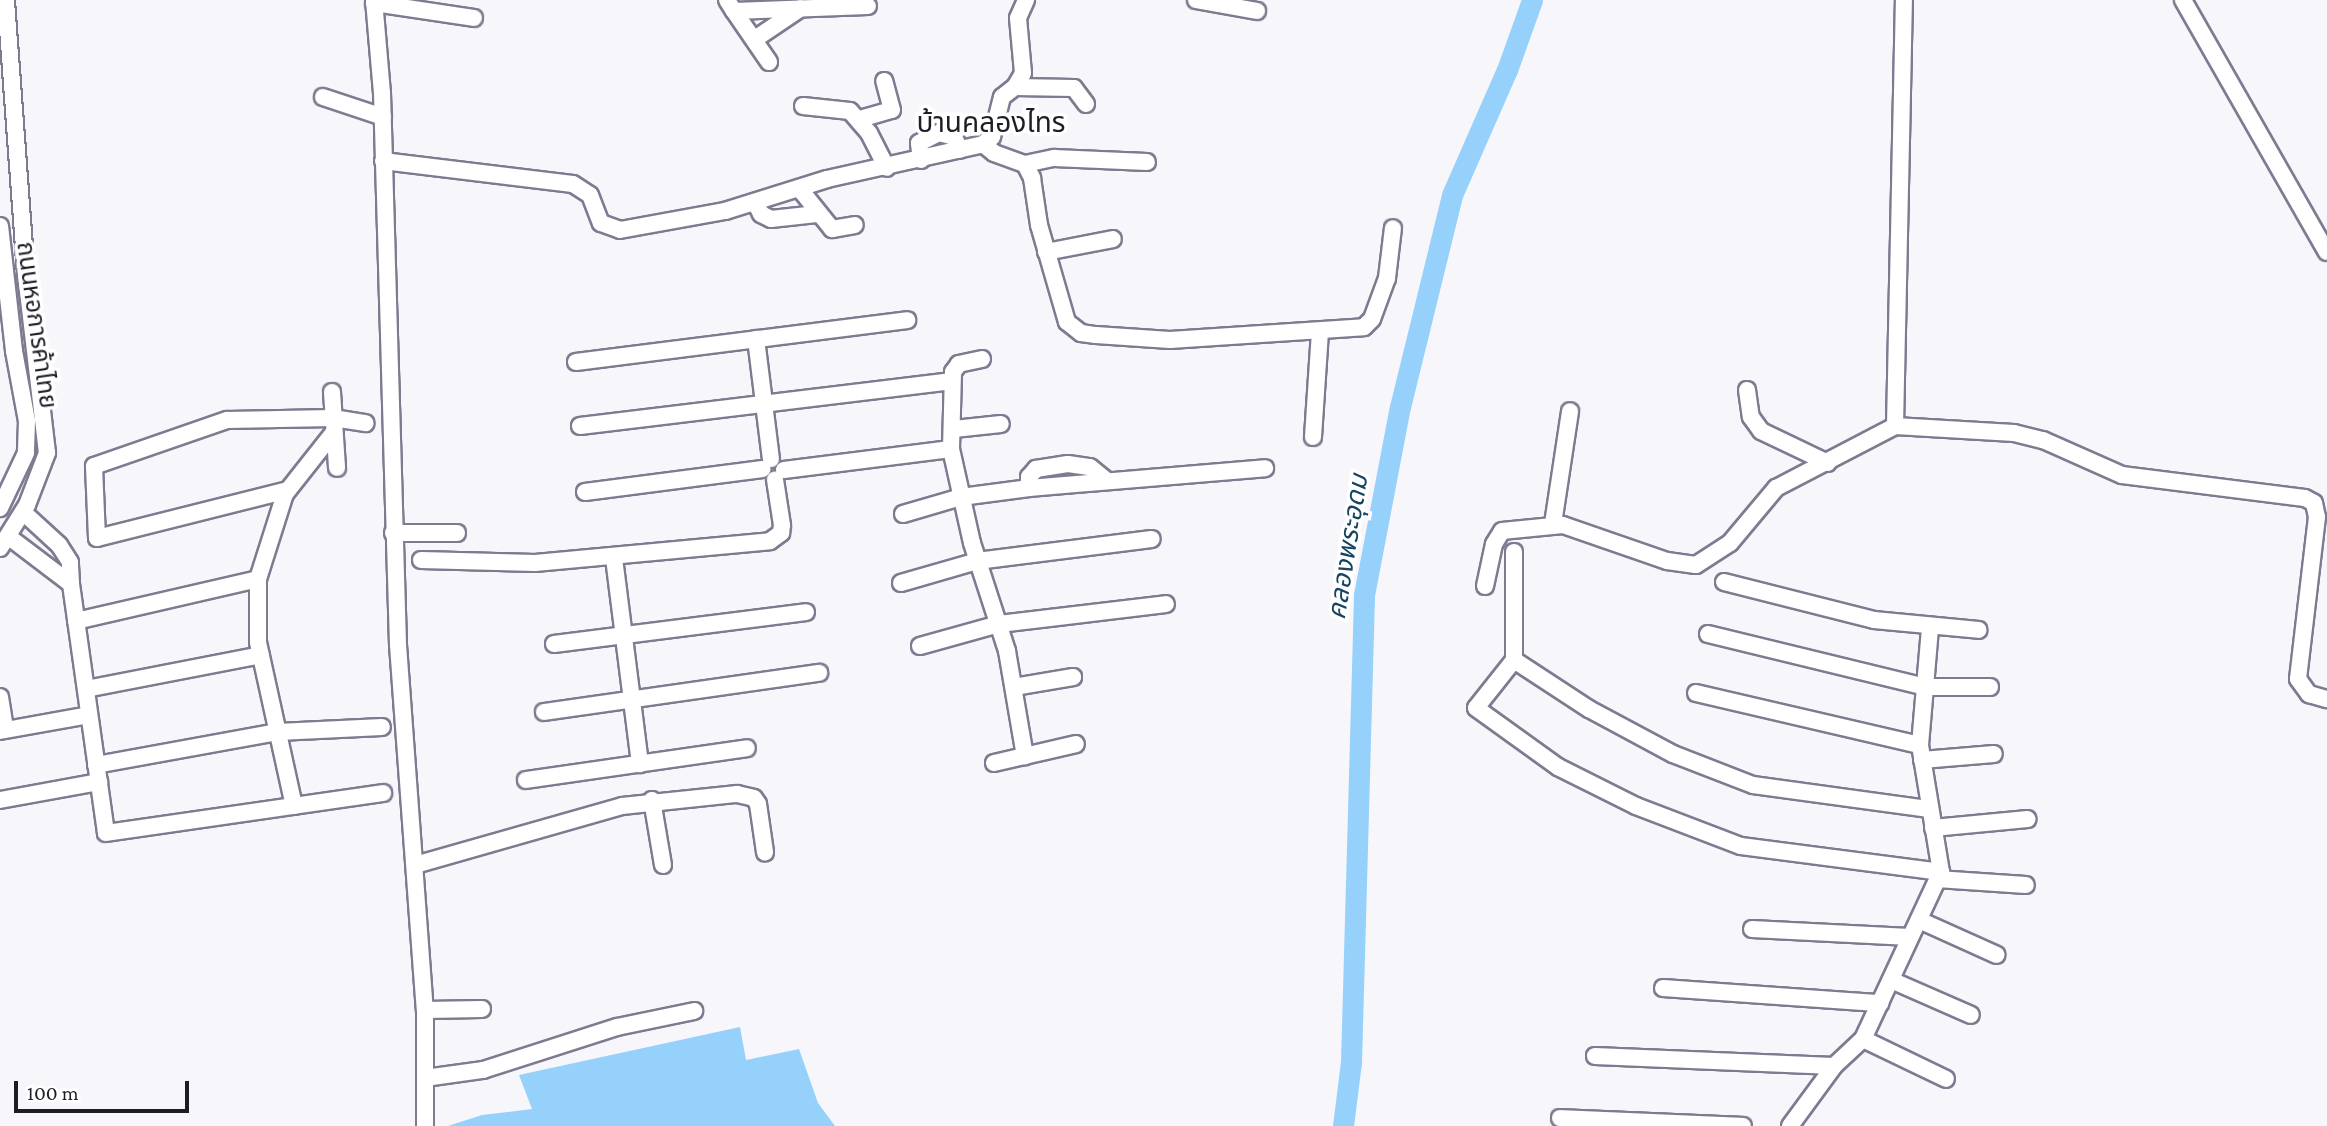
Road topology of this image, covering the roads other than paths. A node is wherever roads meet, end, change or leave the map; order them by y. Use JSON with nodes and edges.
{"nodes":[{"id":1,"x":6,"y":0,"type":"edge"},
{"id":2,"x":1026,"y":0,"type":"edge"},
{"id":3,"x":1196,"y":0,"type":"edge"},
{"id":4,"x":1905,"y":0,"type":"edge"},
{"id":5,"x":2183,"y":0,"type":"edge"},
{"id":6,"x":374,"y":1,"type":"edge"},
{"id":7,"x":730,"y":5,"type":"edge"},
{"id":8,"x":868,"y":6,"type":"dead end"},
{"id":9,"x":801,"y":8,"type":"junction"},
{"id":10,"x":1257,"y":12,"type":"dead end"},
{"id":11,"x":474,"y":18,"type":"dead end"},
{"id":12,"x":755,"y":39,"type":"junction"},
{"id":13,"x":769,"y":62,"type":"dead end"},
{"id":14,"x":884,"y":81,"type":"dead end"},
{"id":15,"x":1015,"y":88,"type":"junction"},
{"id":16,"x":323,"y":97,"type":"dead end"},
{"id":17,"x":1086,"y":104,"type":"dead end"},
{"id":18,"x":803,"y":106,"type":"dead end"},
{"id":19,"x":383,"y":117,"type":"junction"},
{"id":20,"x":860,"y":119,"type":"junction"},
{"id":21,"x":983,"y":144,"type":"junction"},
{"id":22,"x":383,"y":161,"type":"junction"},
{"id":23,"x":1147,"y":162,"type":"dead end"},
{"id":24,"x":1025,"y":164,"type":"junction"},
{"id":25,"x":887,"y":168,"type":"junction"},
{"id":26,"x":799,"y":188,"type":"junction"},
{"id":27,"x":755,"y":202,"type":"junction"},
{"id":28,"x":817,"y":214,"type":"junction"},
{"id":29,"x":855,"y":225,"type":"dead end"},
{"id":30,"x":0,"y":226,"type":"edge"},
{"id":31,"x":1393,"y":228,"type":"dead end"},
{"id":32,"x":1112,"y":239,"type":"dead end"},
{"id":33,"x":1046,"y":252,"type":"junction"},
{"id":34,"x":2327,"y":252,"type":"edge"},
{"id":35,"x":907,"y":320,"type":"dead end"},
{"id":36,"x":1321,"y":332,"type":"junction"},
{"id":37,"x":756,"y":339,"type":"junction"},
{"id":38,"x":982,"y":359,"type":"dead end"},
{"id":39,"x":576,"y":362,"type":"dead end"},
{"id":40,"x":952,"y":381,"type":"junction"},
{"id":41,"x":1747,"y":390,"type":"dead end"},
{"id":42,"x":332,"y":392,"type":"dead end"},
{"id":43,"x":764,"y":404,"type":"junction"},
{"id":44,"x":1570,"y":411,"type":"dead end"},
{"id":45,"x":366,"y":423,"type":"dead end"},
{"id":46,"x":1001,"y":424,"type":"dead end"},
{"id":47,"x":334,"y":425,"type":"junction"},
{"id":48,"x":580,"y":426,"type":"dead end"},
{"id":49,"x":1895,"y":426,"type":"junction"},
{"id":50,"x":954,"y":429,"type":"junction"},
{"id":51,"x":1313,"y":437,"type":"dead end"},
{"id":52,"x":951,"y":449,"type":"junction"},
{"id":53,"x":1828,"y":463,"type":"junction"},
{"id":54,"x":337,"y":468,"type":"dead end"},
{"id":55,"x":1265,"y":468,"type":"dead end"},
{"id":56,"x":773,"y":470,"type":"junction"},
{"id":57,"x":288,"y":490,"type":"junction"},
{"id":58,"x":585,"y":492,"type":"dead end"},
{"id":59,"x":961,"y":497,"type":"junction"},
{"id":60,"x":0,"y":508,"type":"edge"},
{"id":61,"x":23,"y":512,"type":"junction"},
{"id":62,"x":903,"y":514,"type":"dead end"},
{"id":63,"x":1553,"y":524,"type":"junction"},
{"id":64,"x":393,"y":533,"type":"junction"},
{"id":65,"x":457,"y":533,"type":"dead end"},
{"id":66,"x":1152,"y":539,"type":"dead end"},
{"id":67,"x":5,"y":542,"type":"edge"},
{"id":68,"x":1514,"y":552,"type":"dead end"},
{"id":69,"x":614,"y":558,"type":"junction"},
{"id":70,"x":408,"y":560,"type":"junction"},
{"id":71,"x":977,"y":561,"type":"junction"},
{"id":72,"x":258,"y":579,"type":"junction"},
{"id":73,"x":1724,"y":582,"type":"dead end"},
{"id":74,"x":901,"y":583,"type":"dead end"},
{"id":75,"x":71,"y":584,"type":"junction"},
{"id":76,"x":1485,"y":586,"type":"dead end"},
{"id":77,"x":1166,"y":604,"type":"dead end"},
{"id":78,"x":806,"y":612,"type":"dead end"},
{"id":79,"x":76,"y":621,"type":"junction"},
{"id":80,"x":999,"y":624,"type":"junction"},
{"id":81,"x":1930,"y":628,"type":"junction"},
{"id":82,"x":1979,"y":630,"type":"dead end"},
{"id":83,"x":1708,"y":634,"type":"dead end"},
{"id":84,"x":624,"y":635,"type":"junction"},
{"id":85,"x":554,"y":645,"type":"dead end"},
{"id":86,"x":920,"y":646,"type":"dead end"},
{"id":87,"x":261,"y":655,"type":"junction"},
{"id":88,"x":1514,"y":660,"type":"junction"},
{"id":89,"x":819,"y":673,"type":"dead end"},
{"id":90,"x":1073,"y":677,"type":"dead end"},
{"id":91,"x":1014,"y":687,"type":"junction"},
{"id":92,"x":1925,"y":687,"type":"junction"},
{"id":93,"x":1990,"y":687,"type":"dead end"},
{"id":94,"x":86,"y":689,"type":"junction"},
{"id":95,"x":1696,"y":693,"type":"dead end"},
{"id":96,"x":0,"y":697,"type":"edge"},
{"id":97,"x":632,"y":699,"type":"junction"},
{"id":98,"x":2327,"y":699,"type":"edge"},
{"id":99,"x":544,"y":712,"type":"dead end"},
{"id":100,"x":89,"y":715,"type":"junction"},
{"id":101,"x":382,"y":727,"type":"dead end"},
{"id":102,"x":2,"y":730,"type":"edge"},
{"id":103,"x":278,"y":732,"type":"junction"},
{"id":104,"x":1076,"y":744,"type":"dead end"},
{"id":105,"x":747,"y":748,"type":"dead end"},
{"id":106,"x":1921,"y":752,"type":"junction"},
{"id":107,"x":1994,"y":754,"type":"dead end"},
{"id":108,"x":1025,"y":756,"type":"junction"},
{"id":109,"x":994,"y":763,"type":"dead end"},
{"id":110,"x":640,"y":764,"type":"junction"},
{"id":111,"x":96,"y":765,"type":"junction"},
{"id":112,"x":526,"y":780,"type":"dead end"},
{"id":113,"x":99,"y":782,"type":"junction"},
{"id":114,"x":383,"y":793,"type":"dead end"},
{"id":115,"x":0,"y":800,"type":"edge"},
{"id":116,"x":652,"y":800,"type":"junction"},
{"id":117,"x":294,"y":806,"type":"junction"},
{"id":118,"x":1929,"y":809,"type":"junction"},
{"id":119,"x":2028,"y":819,"type":"dead end"},
{"id":120,"x":1933,"y":828,"type":"junction"},
{"id":121,"x":765,"y":852,"type":"dead end"},
{"id":122,"x":663,"y":864,"type":"dead end"},
{"id":123,"x":415,"y":865,"type":"junction"},
{"id":124,"x":1939,"y":876,"type":"junction"},
{"id":125,"x":2026,"y":885,"type":"dead end"},
{"id":126,"x":1919,"y":920,"type":"junction"},
{"id":127,"x":1752,"y":929,"type":"dead end"},
{"id":128,"x":1910,"y":937,"type":"junction"},
{"id":129,"x":1997,"y":955,"type":"dead end"},
{"id":130,"x":1891,"y":980,"type":"junction"},
{"id":131,"x":1663,"y":988,"type":"dead end"},
{"id":132,"x":1880,"y":1003,"type":"junction"},
{"id":133,"x":482,"y":1009,"type":"dead end"},
{"id":134,"x":425,"y":1010,"type":"junction"},
{"id":135,"x":694,"y":1011,"type":"dead end"},
{"id":136,"x":1971,"y":1015,"type":"dead end"},
{"id":137,"x":1863,"y":1039,"type":"junction"},
{"id":138,"x":1595,"y":1056,"type":"dead end"},
{"id":139,"x":1834,"y":1066,"type":"junction"},
{"id":140,"x":425,"y":1078,"type":"junction"},
{"id":141,"x":1946,"y":1079,"type":"dead end"},
{"id":142,"x":1560,"y":1118,"type":"dead end"},
{"id":143,"x":425,"y":1126,"type":"edge"},
{"id":144,"x":1743,"y":1126,"type":"edge"},
{"id":145,"x":1790,"y":1126,"type":"edge"}],
"edges":[{"from":1,"to":61,"type":"street","name":"ถนนหอการค้าไทย"},
{"from":2,"to":15,"type":"street"},
{"from":3,"to":10,"type":"street"},
{"from":4,"to":49,"type":"street"},
{"from":5,"to":34,"type":"street"},
{"from":6,"to":11,"type":"street"},
{"from":6,"to":19,"type":"street"},
{"from":7,"to":9,"type":"street"},
{"from":7,"to":12,"type":"street"},
{"from":8,"to":9,"type":"street"},
{"from":9,"to":12,"type":"street"},
{"from":12,"to":13,"type":"street"},
{"from":14,"to":20,"type":"street"},
{"from":15,"to":17,"type":"street"},
{"from":15,"to":21,"type":"street"},
{"from":16,"to":19,"type":"street"},
{"from":18,"to":20,"type":"street"},
{"from":19,"to":22,"type":"street"},
{"from":20,"to":25,"type":"street"},
{"from":21,"to":24,"type":"street"},
{"from":21,"to":25,"type":"street"},
{"from":22,"to":27,"type":"street"},
{"from":22,"to":64,"type":"street"},
{"from":23,"to":24,"type":"street"},
{"from":24,"to":33,"type":"street"},
{"from":25,"to":26,"type":"street"},
{"from":26,"to":27,"type":"street"},
{"from":26,"to":28,"type":"street"},
{"from":27,"to":28,"type":"street"},
{"from":28,"to":29,"type":"street"},
{"from":30,"to":60,"type":"street","name":"ถนนหอการค้าไทย"},
{"from":31,"to":36,"type":"street"},
{"from":32,"to":33,"type":"street"},
{"from":33,"to":36,"type":"street"},
{"from":35,"to":37,"type":"street"},
{"from":36,"to":51,"type":"street"},
{"from":37,"to":39,"type":"street"},
{"from":37,"to":43,"type":"street"},
{"from":38,"to":40,"type":"street"},
{"from":40,"to":43,"type":"street"},
{"from":40,"to":50,"type":"street"},
{"from":41,"to":53,"type":"street"},
{"from":42,"to":47,"type":"street"},
{"from":43,"to":48,"type":"street"},
{"from":43,"to":56,"type":"street"},
{"from":44,"to":63,"type":"street"},
{"from":45,"to":47,"type":"street"},
{"from":46,"to":50,"type":"street"},
{"from":47,"to":54,"type":"street"},
{"from":47,"to":57,"type":"street"},
{"from":47,"to":57,"type":"street"},
{"from":49,"to":53,"type":"street"},
{"from":49,"to":98,"type":"street"},
{"from":50,"to":52,"type":"street"},
{"from":52,"to":56,"type":"street"},
{"from":52,"to":59,"type":"street"},
{"from":53,"to":63,"type":"street"},
{"from":55,"to":59,"type":"street"},
{"from":56,"to":58,"type":"street"},
{"from":56,"to":69,"type":"street"},
{"from":57,"to":72,"type":"street"},
{"from":59,"to":62,"type":"street"},
{"from":59,"to":71,"type":"street"},
{"from":61,"to":67,"type":"street","name":"ถนนหอการค้าไทย"},
{"from":61,"to":75,"type":"street"},
{"from":63,"to":76,"type":"street"},
{"from":64,"to":65,"type":"street"},
{"from":64,"to":70,"type":"street"},
{"from":66,"to":71,"type":"street"},
{"from":67,"to":75,"type":"street"},
{"from":68,"to":88,"type":"street"},
{"from":69,"to":70,"type":"street"},
{"from":69,"to":84,"type":"street"},
{"from":70,"to":123,"type":"street"},
{"from":71,"to":74,"type":"street"},
{"from":71,"to":80,"type":"street"},
{"from":72,"to":79,"type":"street"},
{"from":72,"to":87,"type":"street"},
{"from":73,"to":81,"type":"street"},
{"from":75,"to":79,"type":"street"},
{"from":77,"to":80,"type":"street"},
{"from":78,"to":84,"type":"street"},
{"from":79,"to":94,"type":"street"},
{"from":80,"to":86,"type":"street"},
{"from":80,"to":91,"type":"street"},
{"from":81,"to":82,"type":"street"},
{"from":81,"to":92,"type":"street"},
{"from":83,"to":92,"type":"street"},
{"from":84,"to":85,"type":"street"},
{"from":84,"to":97,"type":"street"},
{"from":87,"to":94,"type":"street"},
{"from":87,"to":103,"type":"street"},
{"from":88,"to":118,"type":"street"},
{"from":88,"to":124,"type":"street"},
{"from":89,"to":97,"type":"street"},
{"from":90,"to":91,"type":"street"},
{"from":91,"to":108,"type":"street"},
{"from":92,"to":93,"type":"street"},
{"from":92,"to":106,"type":"street"},
{"from":94,"to":100,"type":"street"},
{"from":95,"to":106,"type":"street"},
{"from":96,"to":102,"type":"street"},
{"from":97,"to":99,"type":"street"},
{"from":97,"to":110,"type":"street"},
{"from":100,"to":102,"type":"street"},
{"from":100,"to":111,"type":"street"},
{"from":101,"to":103,"type":"street"},
{"from":103,"to":111,"type":"street"},
{"from":103,"to":117,"type":"street"},
{"from":104,"to":108,"type":"street"},
{"from":105,"to":110,"type":"street"},
{"from":106,"to":107,"type":"street"},
{"from":106,"to":118,"type":"street"},
{"from":108,"to":109,"type":"street"},
{"from":110,"to":112,"type":"street"},
{"from":111,"to":113,"type":"street"},
{"from":113,"to":115,"type":"street"},
{"from":113,"to":117,"type":"street"},
{"from":114,"to":117,"type":"street"},
{"from":116,"to":121,"type":"street"},
{"from":116,"to":122,"type":"street"},
{"from":116,"to":123,"type":"street"},
{"from":118,"to":120,"type":"street"},
{"from":119,"to":120,"type":"street"},
{"from":120,"to":124,"type":"street"},
{"from":123,"to":134,"type":"street"},
{"from":124,"to":125,"type":"street"},
{"from":124,"to":126,"type":"street"},
{"from":126,"to":128,"type":"street"},
{"from":126,"to":129,"type":"street"},
{"from":127,"to":128,"type":"street"},
{"from":128,"to":130,"type":"street"},
{"from":130,"to":132,"type":"street"},
{"from":130,"to":136,"type":"street"},
{"from":131,"to":132,"type":"street"},
{"from":132,"to":137,"type":"street"},
{"from":133,"to":134,"type":"street"},
{"from":134,"to":140,"type":"street"},
{"from":135,"to":140,"type":"street"},
{"from":137,"to":139,"type":"street"},
{"from":137,"to":141,"type":"street"},
{"from":138,"to":139,"type":"street"},
{"from":139,"to":145,"type":"street"},
{"from":140,"to":143,"type":"street"},
{"from":142,"to":144,"type":"street"}]}
